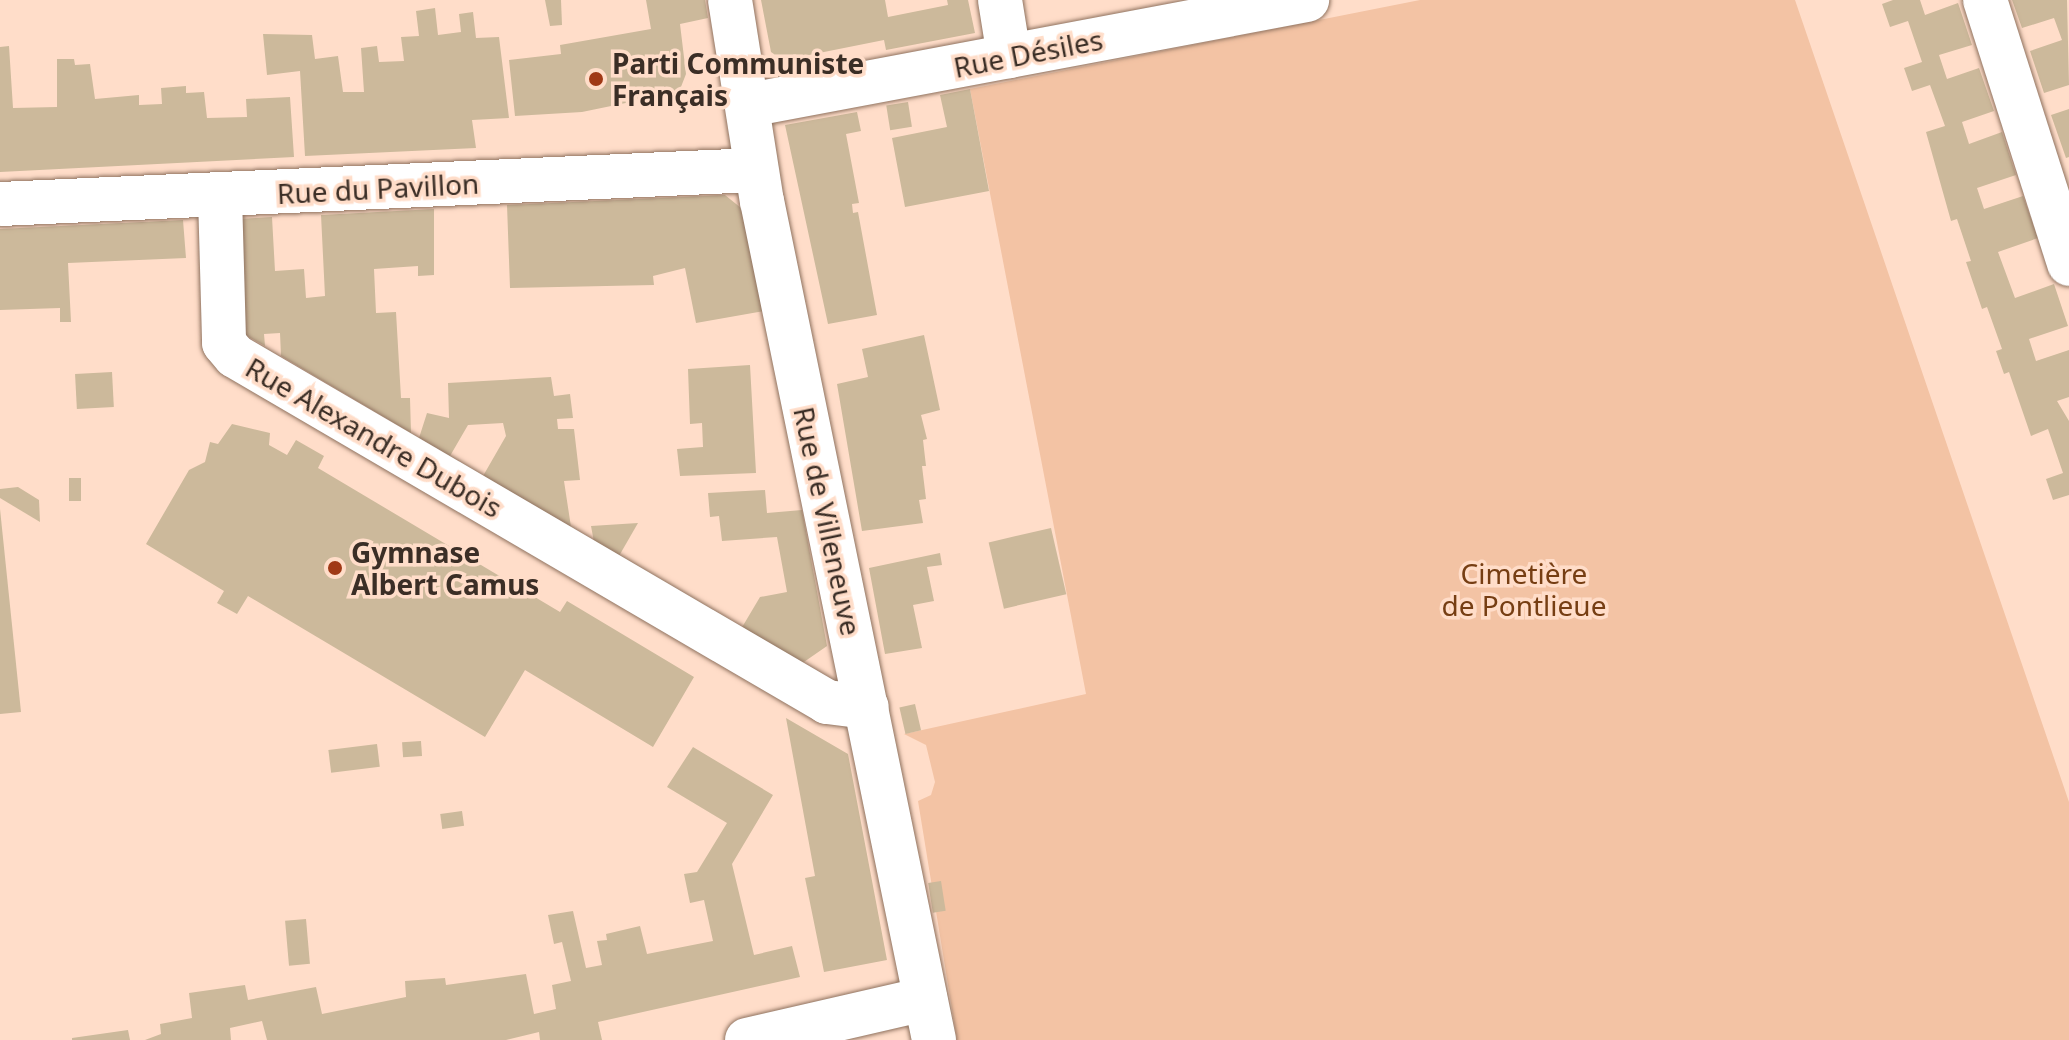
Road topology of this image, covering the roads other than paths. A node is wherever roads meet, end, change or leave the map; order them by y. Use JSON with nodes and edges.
{"nodes":[{"id":1,"x":730,"y":0,"type":"edge"},
{"id":2,"x":1000,"y":0,"type":"edge"},
{"id":3,"x":1307,"y":0,"type":"edge"},
{"id":4,"x":1985,"y":0,"type":"edge"},
{"id":5,"x":1009,"y":56,"type":"junction"},
{"id":6,"x":749,"y":105,"type":"junction"},
{"id":7,"x":756,"y":170,"type":"junction"},
{"id":8,"x":220,"y":196,"type":"junction"},
{"id":9,"x":0,"y":204,"type":"edge"},
{"id":10,"x":2069,"y":264,"type":"edge"},
{"id":11,"x":867,"y":707,"type":"junction"},
{"id":12,"x":929,"y":1020,"type":"edge"},
{"id":13,"x":747,"y":1040,"type":"edge"}],
"edges":[{"from":1,"to":6,"type":"street","name":"Rue de Villeneuve"},
{"from":2,"to":5,"type":"street"},
{"from":3,"to":5,"type":"street","name":"Rue Désiles"},
{"from":4,"to":10,"type":"street"},
{"from":5,"to":6,"type":"street","name":"Rue Désiles"},
{"from":6,"to":7,"type":"street","name":"Rue de Villeneuve"},
{"from":7,"to":8,"type":"street","name":"Rue du Pavillon"},
{"from":7,"to":11,"type":"street","name":"Rue de Villeneuve"},
{"from":8,"to":9,"type":"street","name":"Rue du Pavillon"},
{"from":8,"to":11,"type":"street","name":"Rue Alexandre Dubois"},
{"from":11,"to":12,"type":"street","name":"Rue de Villeneuve"},
{"from":12,"to":13,"type":"street"}]}
